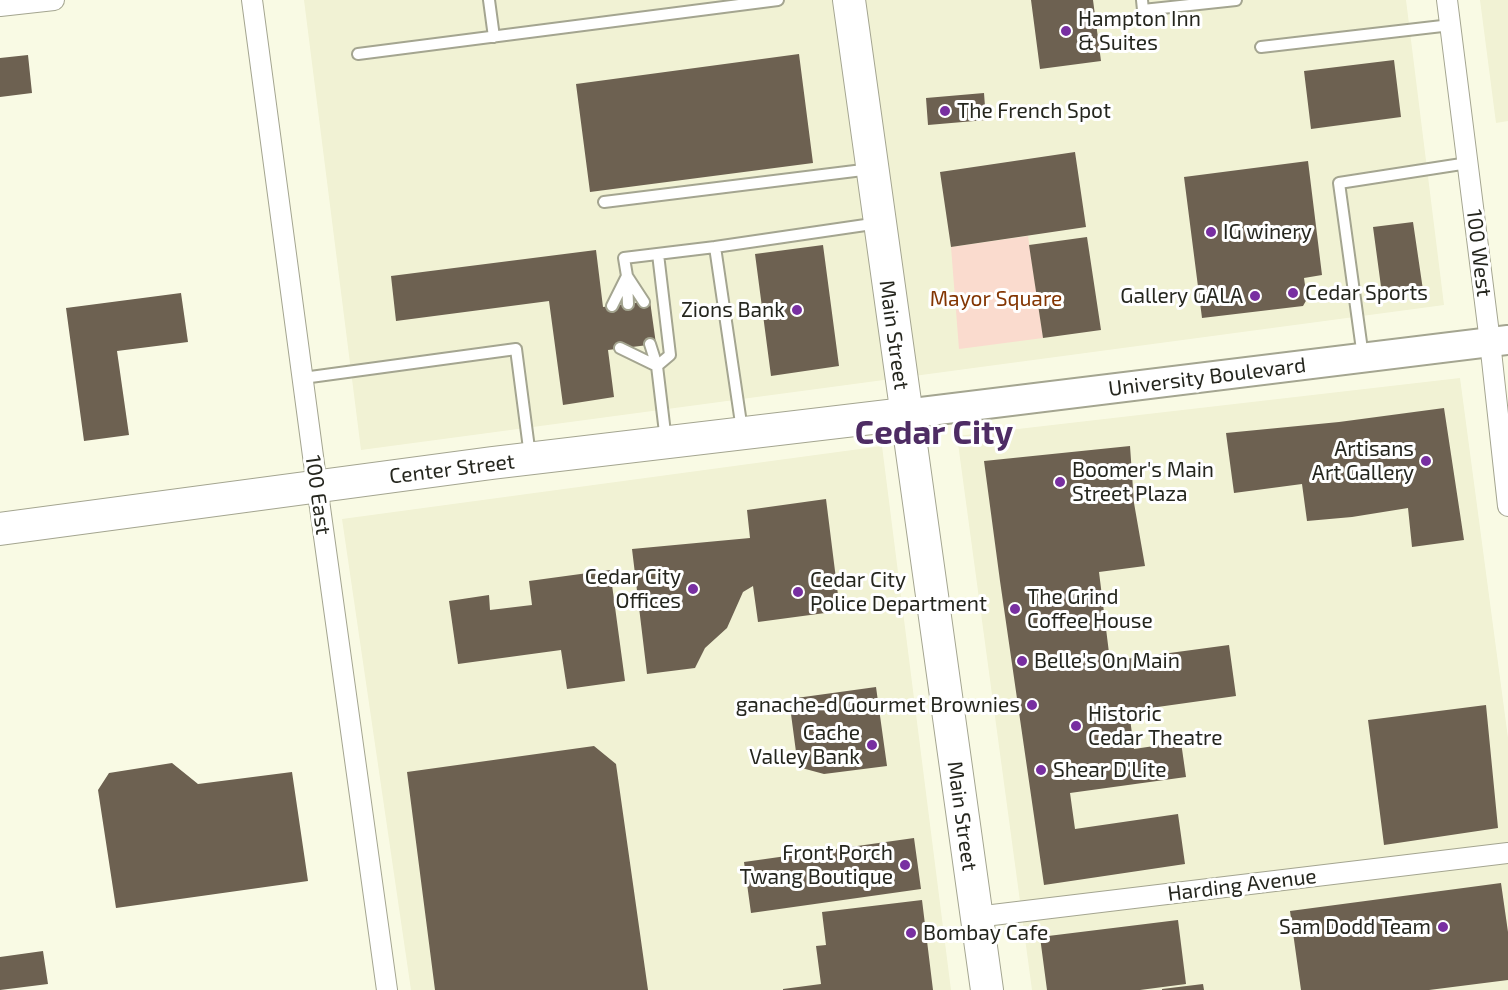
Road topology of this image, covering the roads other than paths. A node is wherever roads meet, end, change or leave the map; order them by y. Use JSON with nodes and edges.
{"nodes":[{"id":1,"x":54,"y":0,"type":"edge"},
{"id":2,"x":252,"y":0,"type":"edge"},
{"id":3,"x":489,"y":0,"type":"edge"},
{"id":4,"x":778,"y":0,"type":"edge"},
{"id":5,"x":849,"y":0,"type":"edge"},
{"id":6,"x":1142,"y":0,"type":"edge"},
{"id":7,"x":1236,"y":0,"type":"edge"},
{"id":8,"x":1447,"y":0,"type":"edge"},
{"id":9,"x":0,"y":6,"type":"edge"},
{"id":10,"x":1451,"y":24,"type":"junction"},
{"id":11,"x":494,"y":36,"type":"junction"},
{"id":12,"x":1261,"y":47,"type":"dead end"},
{"id":13,"x":357,"y":54,"type":"dead end"},
{"id":14,"x":1468,"y":162,"type":"junction"},
{"id":15,"x":872,"y":169,"type":"junction"},
{"id":16,"x":604,"y":202,"type":"dead end"},
{"id":17,"x":879,"y":223,"type":"junction"},
{"id":18,"x":715,"y":247,"type":"junction"},
{"id":19,"x":658,"y":254,"type":"junction"},
{"id":20,"x":627,"y":276,"type":"junction"},
{"id":21,"x":644,"y":302,"type":"dead end"},
{"id":22,"x":628,"y":304,"type":"dead end"},
{"id":23,"x":612,"y":306,"type":"dead end"},
{"id":24,"x":1499,"y":341,"type":"edge"},
{"id":25,"x":651,"y":344,"type":"dead end"},
{"id":26,"x":636,"y":346,"type":"dead end"},
{"id":27,"x":620,"y":348,"type":"dead end"},
{"id":28,"x":1363,"y":358,"type":"junction"},
{"id":29,"x":657,"y":366,"type":"junction"},
{"id":30,"x":303,"y":378,"type":"junction"},
{"id":31,"x":905,"y":414,"type":"junction"},
{"id":32,"x":742,"y":434,"type":"junction"},
{"id":33,"x":666,"y":443,"type":"junction"},
{"id":34,"x":530,"y":459,"type":"junction"},
{"id":35,"x":317,"y":486,"type":"junction"},
{"id":36,"x":1508,"y":506,"type":"edge"},
{"id":37,"x":0,"y":529,"type":"edge"},
{"id":38,"x":1508,"y":853,"type":"edge"},
{"id":39,"x":976,"y":917,"type":"junction"},
{"id":40,"x":387,"y":990,"type":"edge"},
{"id":41,"x":987,"y":990,"type":"edge"}],
"edges":[{"from":1,"to":9,"type":"street"},
{"from":2,"to":30,"type":"street","name":"100 East"},
{"from":3,"to":11,"type":"lane"},
{"from":4,"to":11,"type":"lane"},
{"from":5,"to":15,"type":"main road","name":"Main Street"},
{"from":6,"to":7,"type":"lane"},
{"from":8,"to":10,"type":"street","name":"100 West"},
{"from":10,"to":12,"type":"lane"},
{"from":10,"to":14,"type":"street","name":"100 West"},
{"from":11,"to":13,"type":"lane"},
{"from":14,"to":24,"type":"street","name":"100 West"},
{"from":14,"to":28,"type":"lane"},
{"from":15,"to":16,"type":"lane"},
{"from":15,"to":17,"type":"main road","name":"Main Street"},
{"from":17,"to":18,"type":"lane"},
{"from":17,"to":31,"type":"main road","name":"Main Street"},
{"from":18,"to":19,"type":"lane"},
{"from":18,"to":32,"type":"lane"},
{"from":19,"to":20,"type":"lane"},
{"from":19,"to":29,"type":"lane"},
{"from":20,"to":21,"type":"lane"},
{"from":20,"to":22,"type":"lane"},
{"from":20,"to":23,"type":"lane"},
{"from":24,"to":28,"type":"main road","name":"University Boulevard"},
{"from":24,"to":36,"type":"street","name":"100 West"},
{"from":25,"to":29,"type":"lane"},
{"from":26,"to":29,"type":"lane"},
{"from":27,"to":29,"type":"lane"},
{"from":28,"to":31,"type":"main road","name":"University Boulevard"},
{"from":29,"to":33,"type":"lane"},
{"from":30,"to":34,"type":"lane"},
{"from":30,"to":35,"type":"street","name":"100 East"},
{"from":31,"to":32,"type":"main road","name":"Center Street"},
{"from":31,"to":39,"type":"main road","name":"Main Street"},
{"from":32,"to":33,"type":"main road","name":"Center Street"},
{"from":33,"to":34,"type":"main road","name":"Center Street"},
{"from":34,"to":35,"type":"main road","name":"Center Street"},
{"from":35,"to":37,"type":"main road","name":"Center Street"},
{"from":35,"to":40,"type":"street","name":"100 East"},
{"from":38,"to":39,"type":"street","name":"Harding Avenue"},
{"from":39,"to":41,"type":"main road","name":"Main Street"}]}
